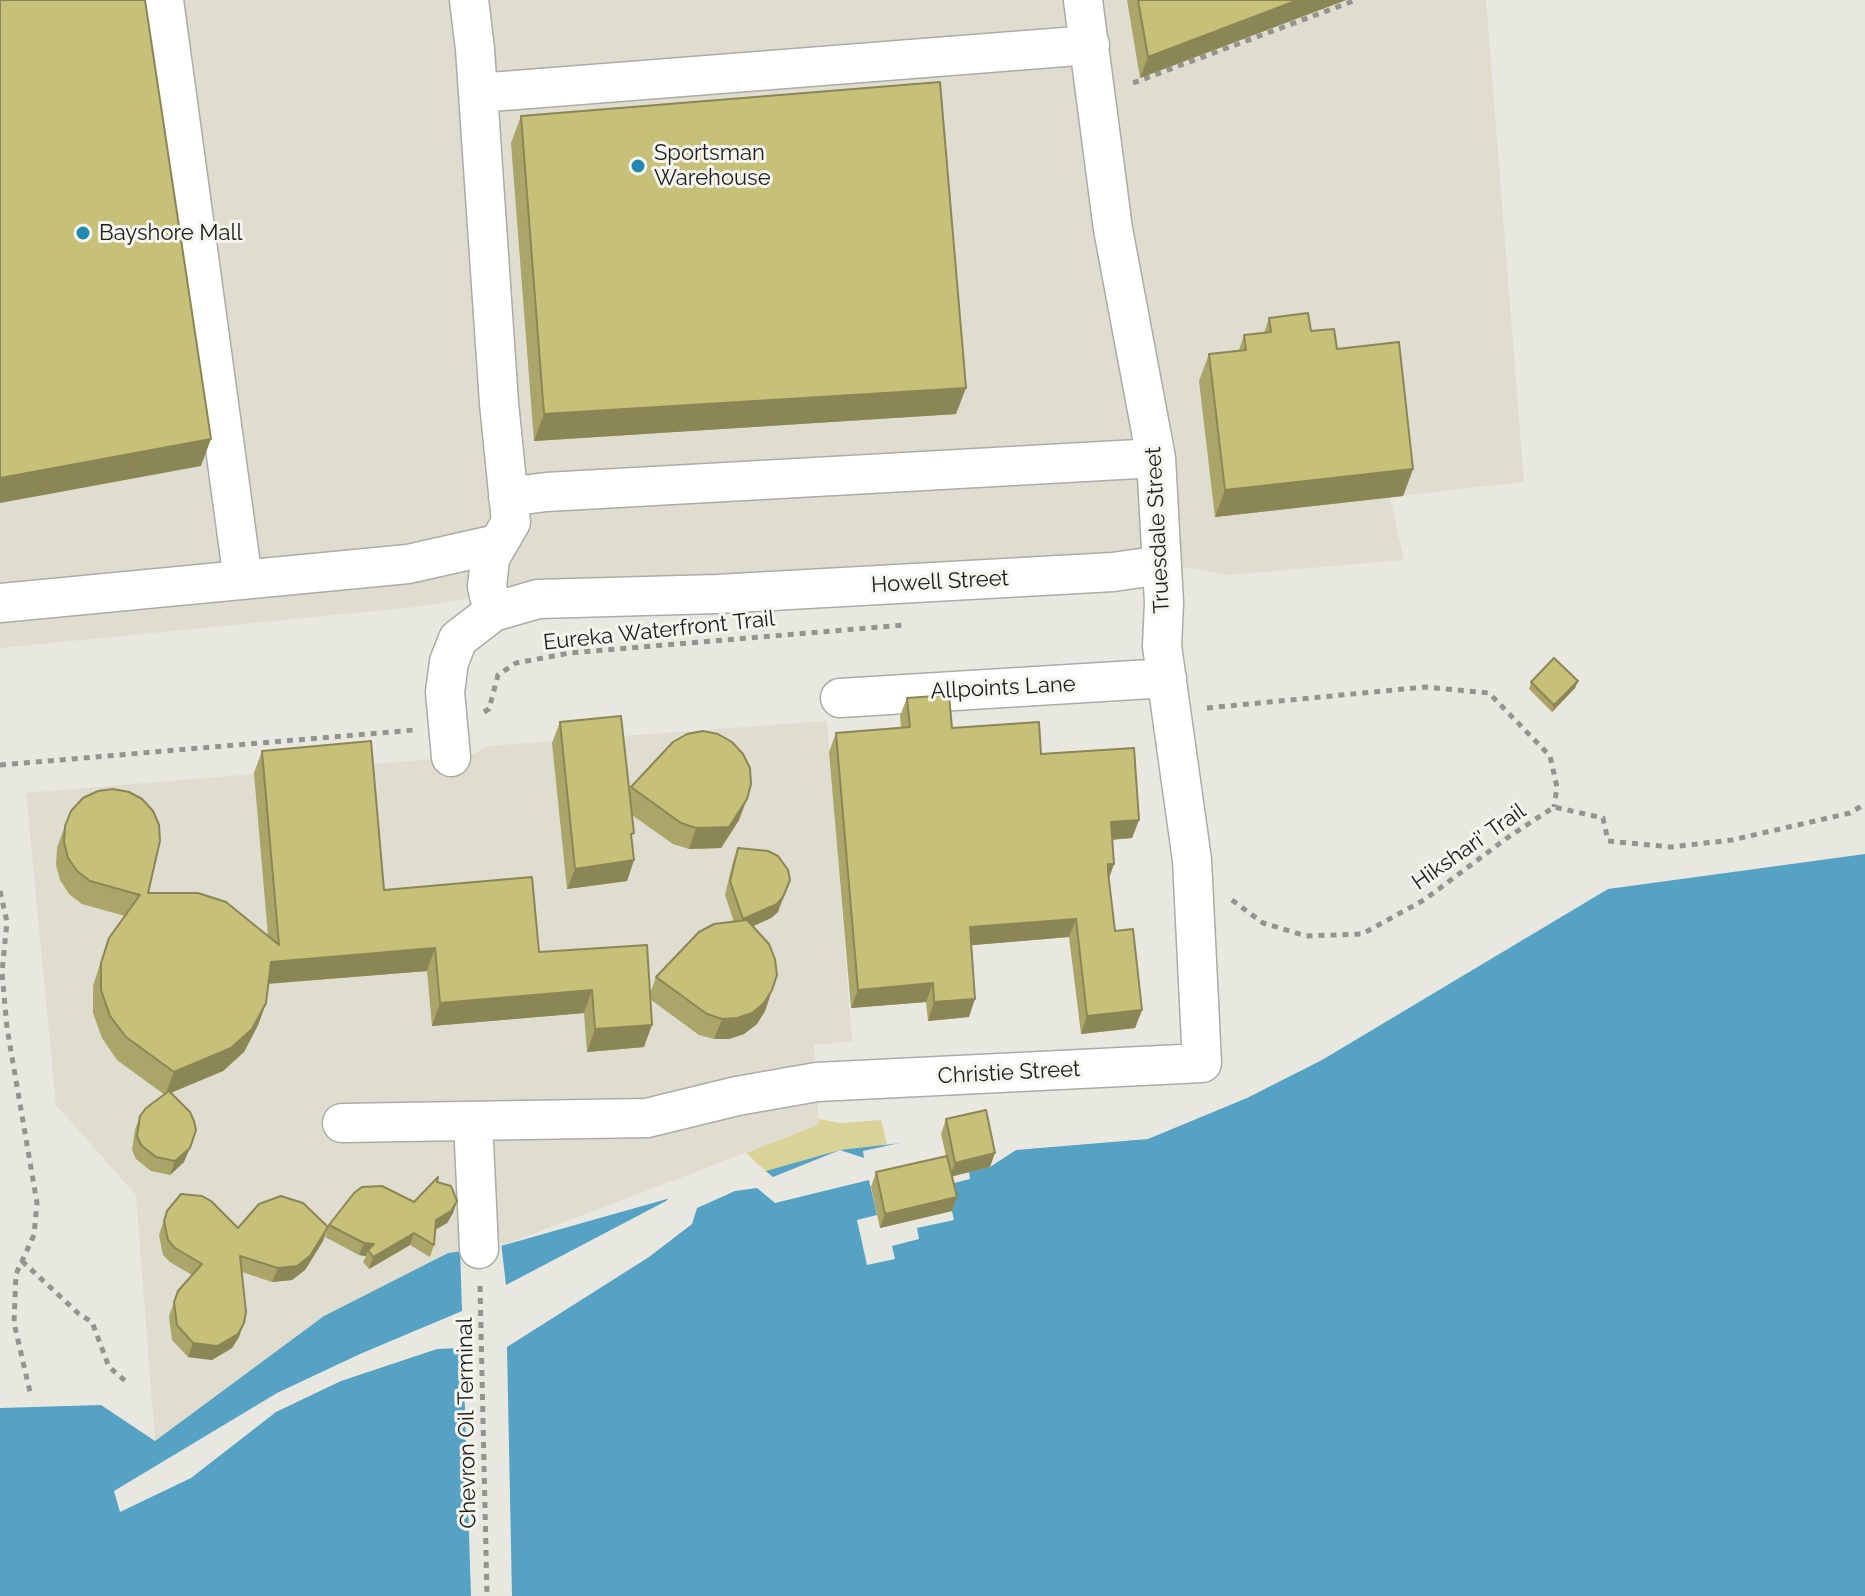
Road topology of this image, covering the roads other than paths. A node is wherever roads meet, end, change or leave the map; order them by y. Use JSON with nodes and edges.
{"nodes":[{"id":1,"x":164,"y":0,"type":"edge"},
{"id":2,"x":469,"y":0,"type":"edge"},
{"id":3,"x":1083,"y":0,"type":"edge"},
{"id":4,"x":1090,"y":45,"type":"junction"},
{"id":5,"x":478,"y":93,"type":"junction"},
{"id":6,"x":1156,"y":458,"type":"junction"},
{"id":7,"x":508,"y":497,"type":"junction"},
{"id":8,"x":497,"y":544,"type":"junction"},
{"id":9,"x":1162,"y":565,"type":"junction"},
{"id":10,"x":243,"y":580,"type":"junction"},
{"id":11,"x":0,"y":603,"type":"edge"},
{"id":12,"x":493,"y":612,"type":"junction"},
{"id":13,"x":1169,"y":694,"type":"junction"},
{"id":14,"x":840,"y":698,"type":"dead end"},
{"id":15,"x":450,"y":742,"type":"road end"},
{"id":16,"x":1202,"y":1063,"type":"joint"},
{"id":17,"x":473,"y":1121,"type":"junction"},
{"id":18,"x":342,"y":1123,"type":"dead end"},
{"id":19,"x":479,"y":1249,"type":"road end"}],
"edges":[{"from":1,"to":10,"type":"street"},
{"from":2,"to":5,"type":"street"},
{"from":3,"to":4,"type":"street","name":"Truesdale Street"},
{"from":4,"to":5,"type":"street"},
{"from":4,"to":6,"type":"street","name":"Truesdale Street"},
{"from":5,"to":7,"type":"street"},
{"from":6,"to":7,"type":"street"},
{"from":6,"to":9,"type":"street","name":"Truesdale Street"},
{"from":7,"to":8,"type":"street"},
{"from":8,"to":10,"type":"street"},
{"from":8,"to":12,"type":"street"},
{"from":9,"to":12,"type":"street","name":"Howell Street"},
{"from":9,"to":13,"type":"street","name":"Truesdale Street"},
{"from":10,"to":11,"type":"street"},
{"from":12,"to":15,"type":"street"},
{"from":13,"to":14,"type":"street","name":"Allpoints Lane"},
{"from":13,"to":16,"type":"street","name":"Truesdale Street"},
{"from":16,"to":17,"type":"street","name":"Christie Street"},
{"from":17,"to":18,"type":"street","name":"Christie Street"},
{"from":17,"to":19,"type":"street"}]}
